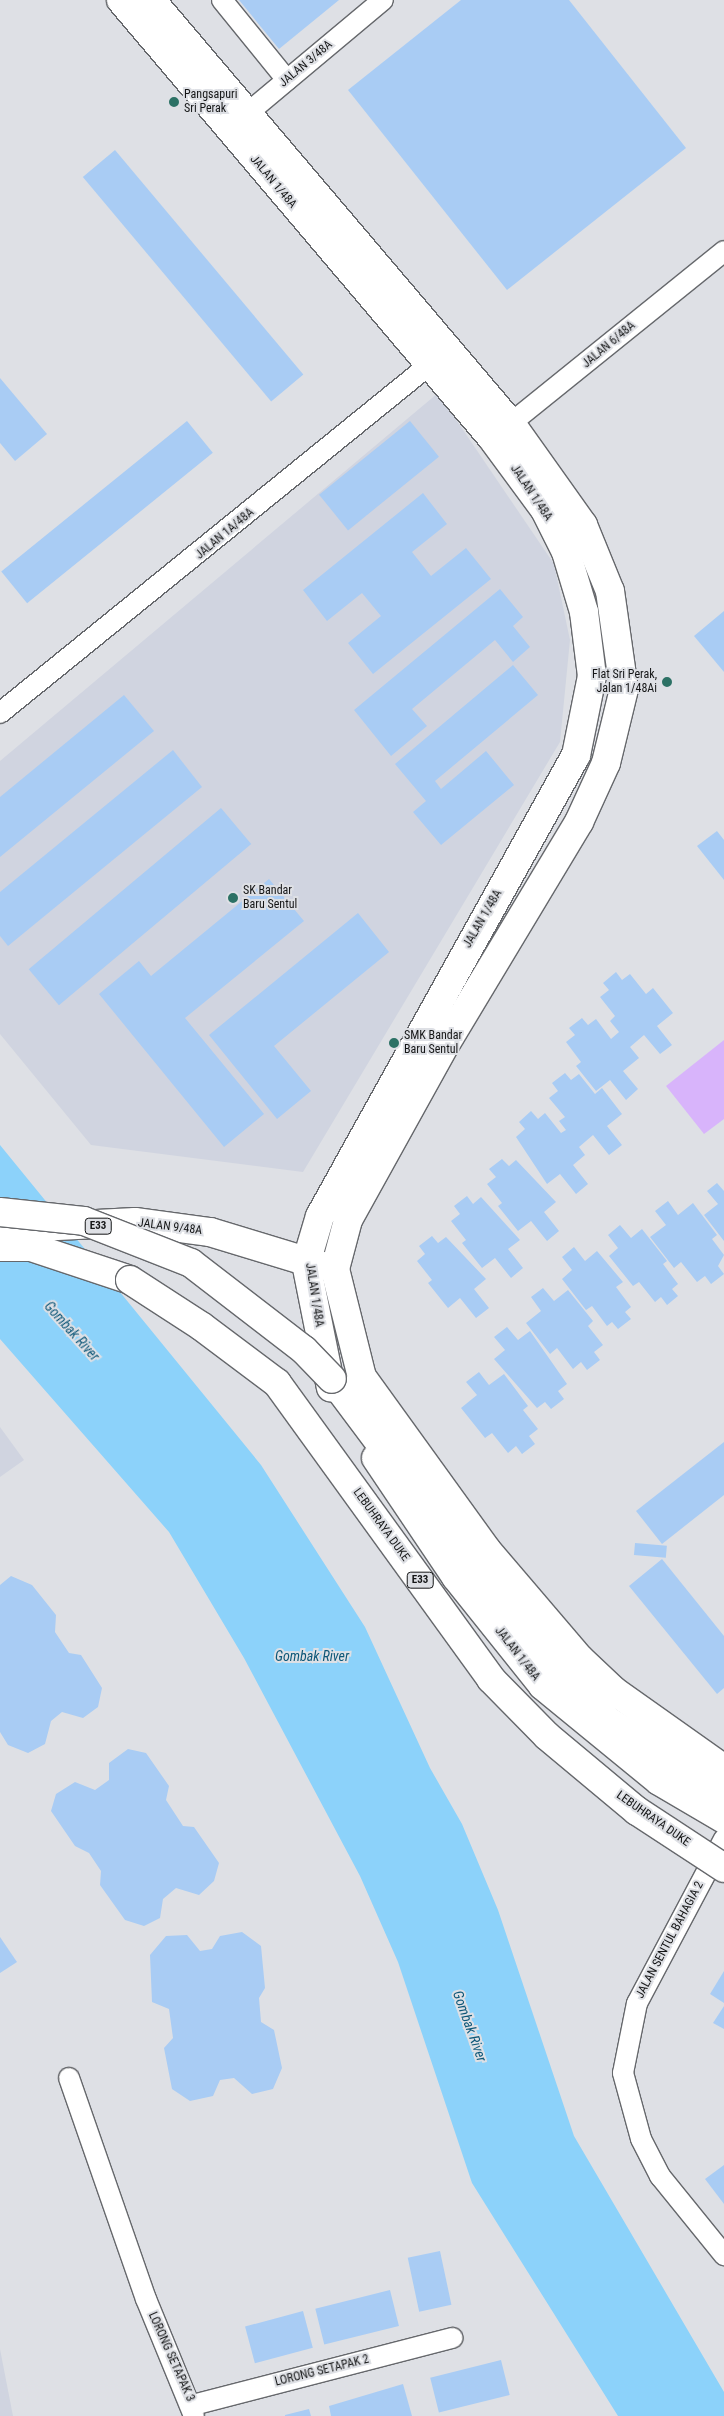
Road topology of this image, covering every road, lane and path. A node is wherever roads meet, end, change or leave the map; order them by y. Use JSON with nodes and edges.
{"nodes":[{"id":1,"x":121,"y":0,"type":"edge"},
{"id":2,"x":151,"y":0,"type":"edge"},
{"id":3,"x":222,"y":0,"type":"edge"},
{"id":4,"x":383,"y":0,"type":"edge"},
{"id":5,"x":287,"y":80,"type":"junction"},
{"id":6,"x":237,"y":121,"type":"junction"},
{"id":7,"x":724,"y":250,"type":"edge"},
{"id":8,"x":438,"y":358,"type":"junction"},
{"id":9,"x":502,"y":431,"type":"junction"},
{"id":10,"x":0,"y":713,"type":"edge"},
{"id":11,"x":0,"y":1212,"type":"edge"},
{"id":12,"x":0,"y":1229,"type":"edge"},
{"id":13,"x":0,"y":1247,"type":"edge"},
{"id":14,"x":306,"y":1263,"type":"junction"},
{"id":15,"x":335,"y":1269,"type":"junction"},
{"id":16,"x":724,"y":1769,"type":"edge"},
{"id":17,"x":724,"y":1795,"type":"edge"},
{"id":18,"x":724,"y":1819,"type":"edge"},
{"id":19,"x":724,"y":1839,"type":"edge"},
{"id":20,"x":724,"y":1868,"type":"edge"},
{"id":21,"x":70,"y":2078,"type":"dead end"},
{"id":22,"x":724,"y":2255,"type":"edge"},
{"id":23,"x":452,"y":2338,"type":"dead end"},
{"id":24,"x":193,"y":2410,"type":"edge"}],
"edges":[{"from":1,"to":6,"type":"main road","name":"JALAN 1/48A"},
{"from":2,"to":6,"type":"main road","name":"JALAN 1/48A"},
{"from":3,"to":5,"type":"street"},
{"from":4,"to":5,"type":"street","name":"JALAN 3/48A"},
{"from":5,"to":6,"type":"street","name":"JALAN 3/48A"},
{"from":6,"to":8,"type":"main road","name":"JALAN 1/48A"},
{"from":7,"to":9,"type":"street","name":"JALAN 6/48A"},
{"from":8,"to":9,"type":"main road","name":"JALAN 1/48A"},
{"from":8,"to":10,"type":"street","name":"JALAN 1A/48A"},
{"from":9,"to":14,"type":"main road","name":"JALAN 1/48A"},
{"from":9,"to":15,"type":"main road","name":"JALAN 1/48A"},
{"from":11,"to":17,"type":"main road","number":"E33","bridge":true},
{"from":12,"to":14,"type":"main road","name":"JALAN 9/48A","bridge":true},
{"from":13,"to":20,"type":"main road","name":"LEBUHRAYA DUKE","number":"E33","bridge":true},
{"from":14,"to":15,"type":"main road","name":"JALAN 9/48A"},
{"from":14,"to":18,"type":"main road","name":"JALAN 1/48A"},
{"from":15,"to":16,"type":"main road","name":"JALAN 1/48A"},
{"from":19,"to":22,"type":"street","name":"JALAN SENTUL BAHAGIA 2"},
{"from":21,"to":24,"type":"street","name":"LORONG SETAPAK 3"},
{"from":23,"to":24,"type":"street","name":"LORONG SETAPAK 2"}]}
